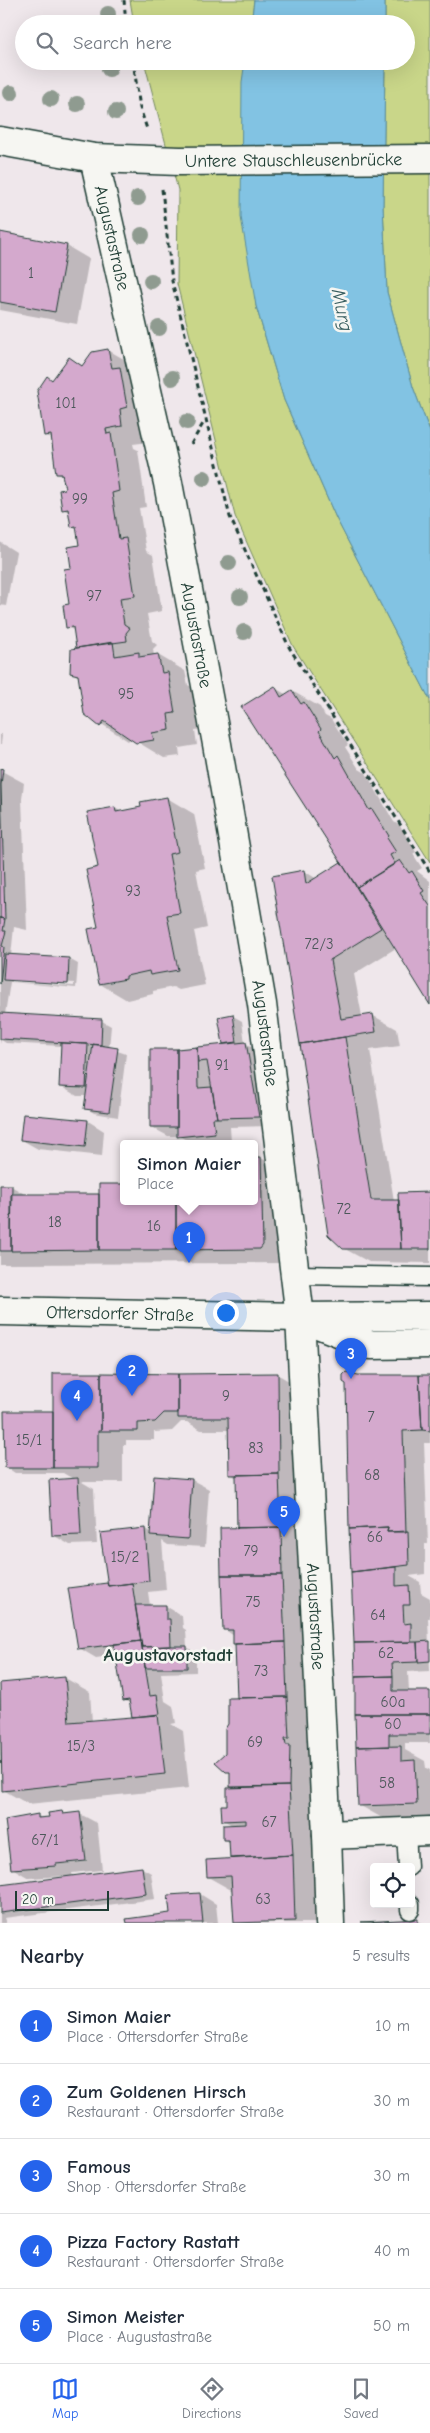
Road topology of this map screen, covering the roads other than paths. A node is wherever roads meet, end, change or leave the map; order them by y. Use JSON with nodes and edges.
{"nodes":[{"id":1,"x":0,"y":141,"type":"edge"},
{"id":2,"x":94,"y":158,"type":"junction"},
{"id":3,"x":430,"y":159,"type":"edge"},
{"id":4,"x":295,"y":1275,"type":"junction"},
{"id":5,"x":430,"y":1278,"type":"edge"},
{"id":6,"x":0,"y":1311,"type":"edge"},
{"id":7,"x":430,"y":1316,"type":"edge"},
{"id":8,"x":300,"y":1317,"type":"junction"},
{"id":9,"x":430,"y":1344,"type":"edge"},
{"id":10,"x":418,"y":1831,"type":"edge"},
{"id":11,"x":328,"y":1835,"type":"junction"},
{"id":12,"x":409,"y":1863,"type":"edge"},
{"id":13,"x":330,"y":1923,"type":"edge"}],
"edges":[{"from":1,"to":2,"type":"street","name":"Untere Stauschleusenbrücke"},
{"from":2,"to":3,"type":"street","name":"Untere Stauschleusenbrücke"},
{"from":2,"to":4,"type":"street","name":"Augustastraße"},
{"from":4,"to":5,"type":"lane"},
{"from":4,"to":8,"type":"street","name":"Augustastraße"},
{"from":6,"to":8,"type":"street","name":"Ottersdorfer Straße"},
{"from":7,"to":8,"type":"street","name":"Ottersdorfer Straße"},
{"from":8,"to":9,"type":"street","name":"Ottersdorfer Straße"},
{"from":8,"to":11,"type":"street","name":"Augustastraße"},
{"from":10,"to":11,"type":"street"},
{"from":10,"to":12,"type":"lane"},
{"from":11,"to":13,"type":"street","name":"Augustastraße"}]}
